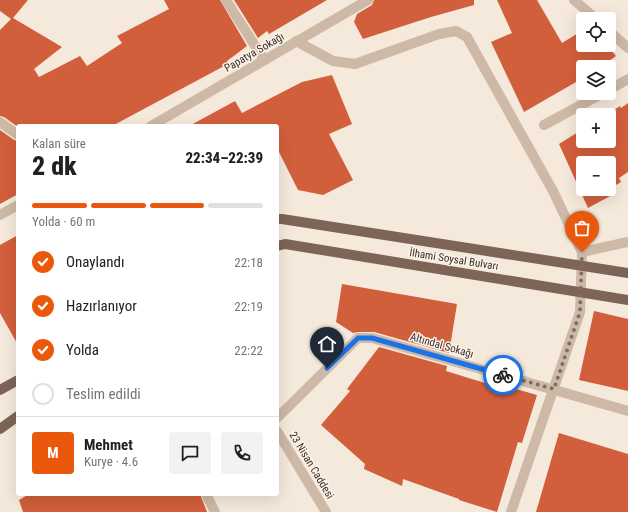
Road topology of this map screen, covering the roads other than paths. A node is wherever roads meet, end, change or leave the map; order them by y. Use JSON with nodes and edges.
{"nodes":[{"id":1,"x":226,"y":0,"type":"edge"},
{"id":2,"x":368,"y":0,"type":"edge"},
{"id":3,"x":574,"y":0,"type":"edge"},
{"id":4,"x":588,"y":12,"type":"edge"},
{"id":5,"x":616,"y":37,"type":"edge"},
{"id":6,"x":296,"y":41,"type":"junction"},
{"id":7,"x":628,"y":48,"type":"edge"},
{"id":8,"x":264,"y":60,"type":"junction"},
{"id":9,"x":628,"y":79,"type":"edge"},
{"id":10,"x":616,"y":86,"type":"edge"},
{"id":11,"x":590,"y":100,"type":"edge"},
{"id":12,"x":0,"y":122,"type":"edge"},
{"id":13,"x":154,"y":124,"type":"edge"},
{"id":14,"x":544,"y":125,"type":"dead end"},
{"id":15,"x":16,"y":134,"type":"edge"},
{"id":16,"x":16,"y":206,"type":"edge"},
{"id":17,"x":0,"y":216,"type":"edge"},
{"id":18,"x":279,"y":219,"type":"edge"},
{"id":19,"x":628,"y":242,"type":"edge"},
{"id":20,"x":279,"y":246,"type":"edge"},
{"id":21,"x":582,"y":252,"type":"junction"},
{"id":22,"x":628,"y":273,"type":"edge"},
{"id":23,"x":628,"y":300,"type":"edge"},
{"id":24,"x":16,"y":381,"type":"edge"},
{"id":25,"x":554,"y":389,"type":"junction"},
{"id":26,"x":0,"y":390,"type":"edge"},
{"id":27,"x":628,"y":411,"type":"edge"},
{"id":28,"x":279,"y":416,"type":"edge"},
{"id":29,"x":16,"y":417,"type":"edge"},
{"id":30,"x":0,"y":429,"type":"edge"},
{"id":31,"x":279,"y":434,"type":"edge"},
{"id":32,"x":207,"y":496,"type":"edge"},
{"id":33,"x":215,"y":512,"type":"edge"},
{"id":34,"x":326,"y":512,"type":"edge"},
{"id":35,"x":511,"y":512,"type":"edge"}],
"edges":[{"from":1,"to":8,"type":"street"},
{"from":2,"to":6,"type":"street","name":"Papatya Sokağı"},
{"from":3,"to":4,"type":"street"},
{"from":5,"to":7,"type":"street"},
{"from":6,"to":8,"type":"street","name":"Papatya Sokağı"},
{"from":6,"to":21,"type":"street"},
{"from":8,"to":13,"type":"street","name":"Papatya Sokağı"},
{"from":9,"to":10,"type":"street"},
{"from":11,"to":14,"type":"street"},
{"from":12,"to":15,"type":"street"},
{"from":16,"to":17,"type":"street"},
{"from":18,"to":22,"type":"main road","name":"İlhami Soysal Bulvarı"},
{"from":19,"to":21,"type":"street"},
{"from":20,"to":23,"type":"main road","name":"İlhami Soysal Bulvarı"},
{"from":21,"to":25,"type":"street"},
{"from":24,"to":26,"type":"main road"},
{"from":25,"to":27,"type":"street","name":"Altındal Sokağı"},
{"from":25,"to":28,"type":"street","name":"Altındal Sokağı"},
{"from":25,"to":35,"type":"street"},
{"from":29,"to":30,"type":"main road"},
{"from":31,"to":34,"type":"street","name":"23 Nisan Caddesi"},
{"from":32,"to":33,"type":"street"}]}
